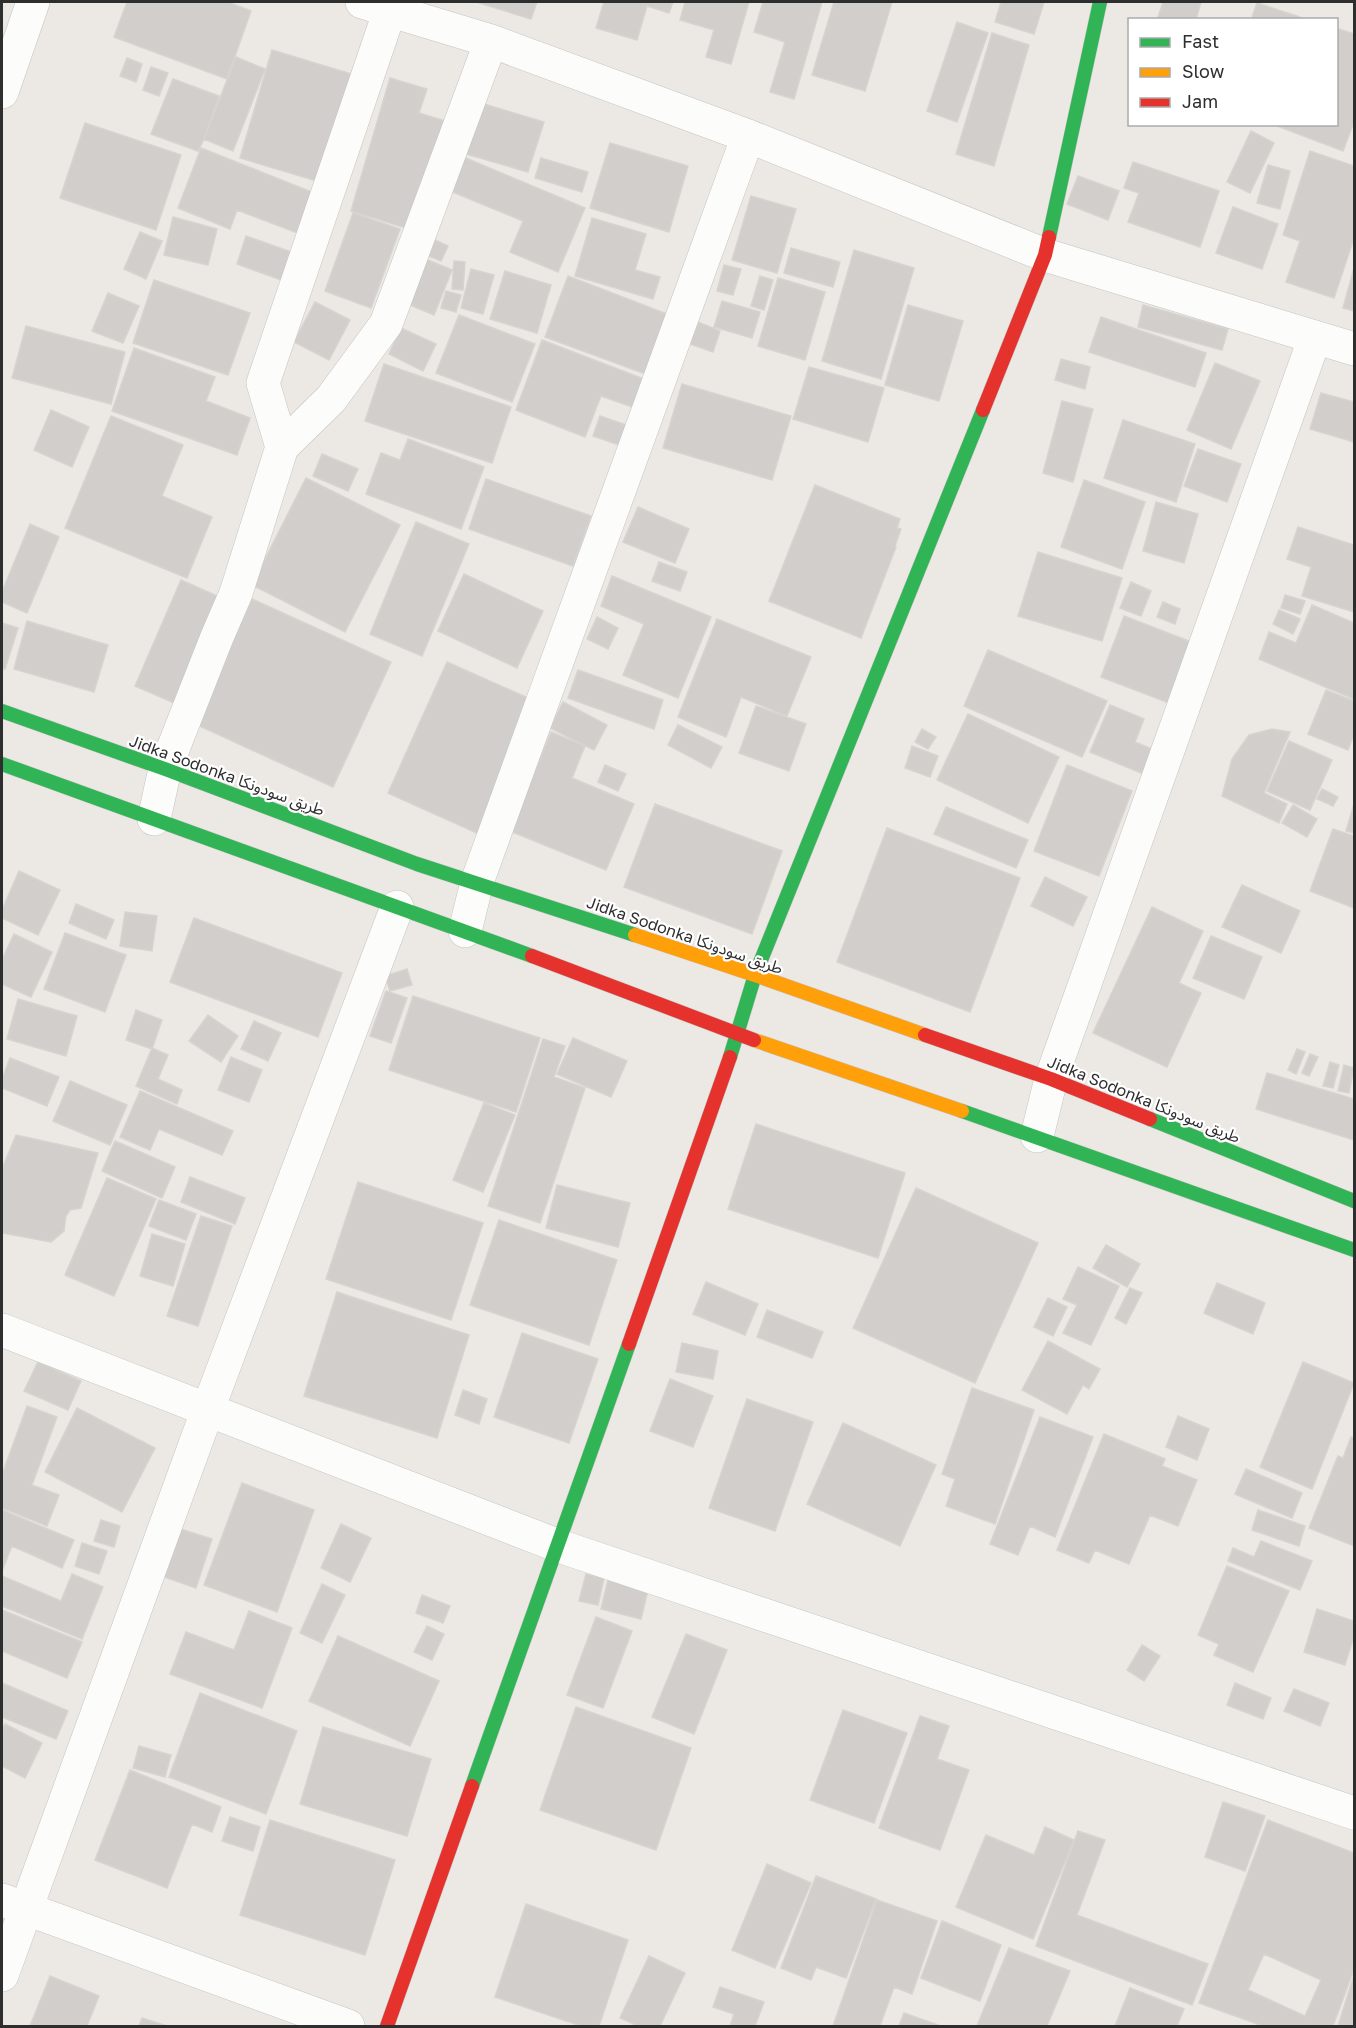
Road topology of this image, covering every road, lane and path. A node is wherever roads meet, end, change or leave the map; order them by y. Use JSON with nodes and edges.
{"nodes":[{"id":1,"x":33,"y":2,"type":"edge"},
{"id":2,"x":1100,"y":2,"type":"edge"},
{"id":3,"x":376,"y":6,"type":"edge"},
{"id":4,"x":491,"y":41,"type":"junction"},
{"id":5,"x":2,"y":92,"type":"edge"},
{"id":6,"x":748,"y":136,"type":"junction"},
{"id":7,"x":1045,"y":255,"type":"junction"},
{"id":8,"x":1315,"y":337,"type":"junction"},
{"id":9,"x":1354,"y":349,"type":"edge"},
{"id":10,"x":282,"y":447,"type":"junction"},
{"id":11,"x":2,"y":711,"type":"edge"},
{"id":12,"x":2,"y":764,"type":"edge"},
{"id":13,"x":165,"y":769,"type":"junction"},
{"id":14,"x":154,"y":819,"type":"junction"},
{"id":15,"x":477,"y":882,"type":"junction"},
{"id":16,"x":397,"y":907,"type":"junction"},
{"id":17,"x":465,"y":931,"type":"junction"},
{"id":18,"x":755,"y":975,"type":"junction"},
{"id":19,"x":738,"y":1035,"type":"junction"},
{"id":20,"x":1051,"y":1079,"type":"junction"},
{"id":21,"x":1037,"y":1136,"type":"junction"},
{"id":22,"x":1354,"y":1201,"type":"edge"},
{"id":23,"x":1354,"y":1250,"type":"edge"},
{"id":24,"x":2,"y":1330,"type":"edge"},
{"id":25,"x":208,"y":1409,"type":"junction"},
{"id":26,"x":558,"y":1546,"type":"junction"},
{"id":27,"x":1354,"y":1813,"type":"edge"},
{"id":28,"x":14,"y":1904,"type":"edge"},
{"id":29,"x":2,"y":1975,"type":"edge"},
{"id":30,"x":348,"y":2026,"type":"edge"},
{"id":31,"x":387,"y":2026,"type":"edge"}],
"edges":[{"from":1,"to":5,"type":"street"},
{"from":2,"to":7,"type":"main road"},
{"from":3,"to":4,"type":"street"},
{"from":3,"to":10,"type":"street"},
{"from":4,"to":6,"type":"street"},
{"from":4,"to":10,"type":"street"},
{"from":6,"to":7,"type":"street"},
{"from":6,"to":15,"type":"street"},
{"from":7,"to":8,"type":"street"},
{"from":7,"to":18,"type":"main road"},
{"from":8,"to":9,"type":"street"},
{"from":8,"to":20,"type":"street"},
{"from":10,"to":13,"type":"street"},
{"from":11,"to":13,"type":"main road","name":"Jidka Sodonka طريق سودونكا"},
{"from":12,"to":14,"type":"main road"},
{"from":13,"to":14,"type":"street"},
{"from":13,"to":15,"type":"main road","name":"Jidka Sodonka طريق سودونكا"},
{"from":14,"to":16,"type":"main road"},
{"from":15,"to":17,"type":"street"},
{"from":15,"to":18,"type":"main road","name":"Jidka Sodonka طريق سودونكا"},
{"from":16,"to":17,"type":"main road"},
{"from":16,"to":25,"type":"street"},
{"from":17,"to":19,"type":"main road"},
{"from":18,"to":19,"type":"main road"},
{"from":18,"to":20,"type":"main road","name":"Jidka Sodonka طريق سودونكا"},
{"from":19,"to":21,"type":"main road"},
{"from":19,"to":26,"type":"main road"},
{"from":20,"to":21,"type":"street"},
{"from":20,"to":22,"type":"main road","name":"Jidka Sodonka طريق سودونكا"},
{"from":21,"to":23,"type":"main road"},
{"from":24,"to":25,"type":"street"},
{"from":25,"to":26,"type":"street"},
{"from":25,"to":28,"type":"street"},
{"from":26,"to":27,"type":"street"},
{"from":26,"to":31,"type":"main road"},
{"from":28,"to":29,"type":"street"},
{"from":28,"to":30,"type":"street"}]}
